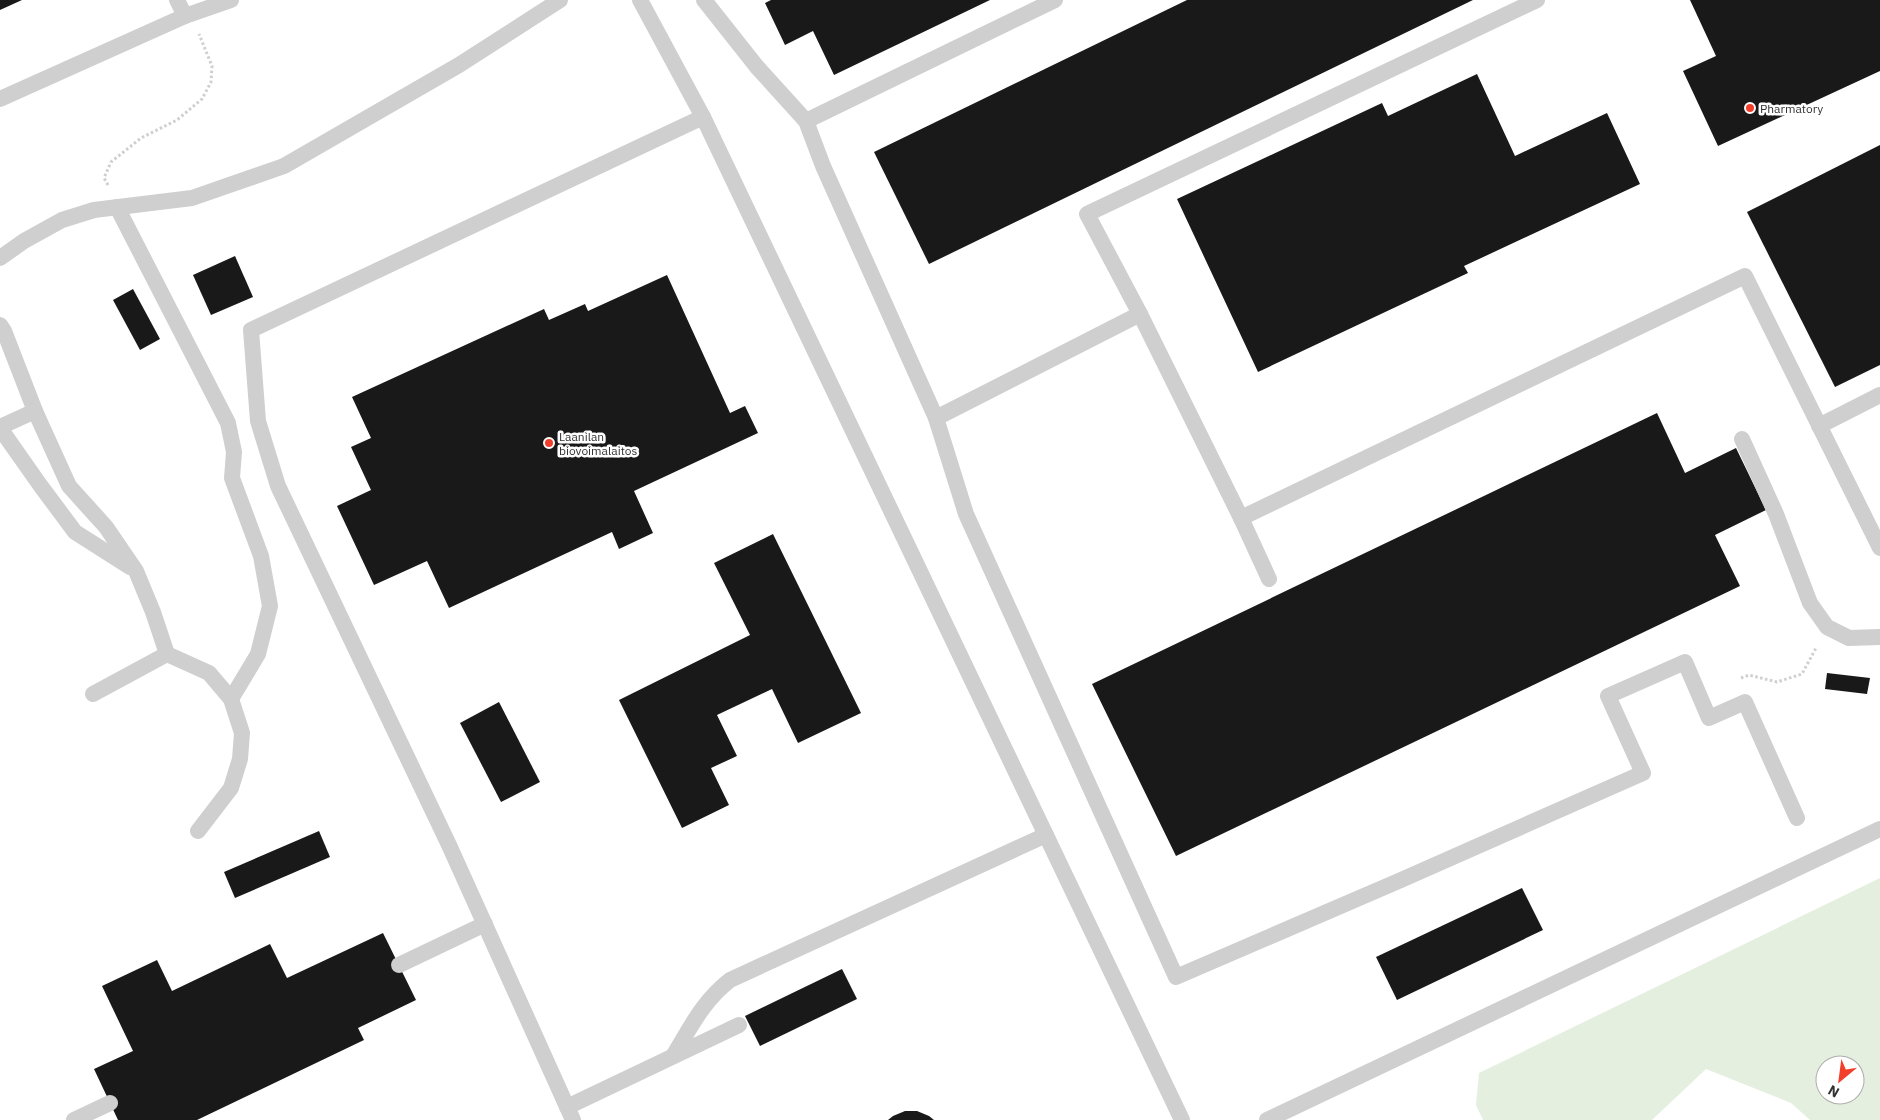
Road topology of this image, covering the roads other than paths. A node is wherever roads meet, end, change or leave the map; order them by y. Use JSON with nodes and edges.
{"nodes":[{"id":1,"x":178,"y":0,"type":"edge"},
{"id":2,"x":231,"y":0,"type":"edge"},
{"id":3,"x":560,"y":0,"type":"edge"},
{"id":4,"x":640,"y":0,"type":"edge"},
{"id":5,"x":704,"y":0,"type":"edge"},
{"id":6,"x":1055,"y":0,"type":"edge"},
{"id":7,"x":1537,"y":0,"type":"edge"},
{"id":8,"x":185,"y":16,"type":"junction"},
{"id":9,"x":0,"y":98,"type":"edge"},
{"id":10,"x":703,"y":117,"type":"junction"},
{"id":11,"x":806,"y":121,"type":"junction"},
{"id":12,"x":117,"y":207,"type":"junction"},
{"id":13,"x":0,"y":258,"type":"edge"},
{"id":14,"x":1140,"y":314,"type":"junction"},
{"id":15,"x":0,"y":325,"type":"edge"},
{"id":16,"x":1880,"y":395,"type":"edge"},
{"id":17,"x":34,"y":411,"type":"junction"},
{"id":18,"x":936,"y":418,"type":"junction"},
{"id":19,"x":1819,"y":426,"type":"junction"},
{"id":20,"x":0,"y":428,"type":"edge"},
{"id":21,"x":1742,"y":439,"type":"dead end"},
{"id":22,"x":1240,"y":518,"type":"junction"},
{"id":23,"x":1880,"y":548,"type":"edge"},
{"id":24,"x":136,"y":571,"type":"junction"},
{"id":25,"x":1269,"y":579,"type":"dead end"},
{"id":26,"x":1880,"y":637,"type":"edge"},
{"id":27,"x":167,"y":654,"type":"junction"},
{"id":28,"x":93,"y":694,"type":"dead end"},
{"id":29,"x":231,"y":700,"type":"junction"},
{"id":30,"x":1797,"y":818,"type":"dead end"},
{"id":31,"x":1880,"y":829,"type":"edge"},
{"id":32,"x":198,"y":831,"type":"dead end"},
{"id":33,"x":1046,"y":835,"type":"junction"},
{"id":34,"x":485,"y":924,"type":"junction"},
{"id":35,"x":399,"y":965,"type":"dead end"},
{"id":36,"x":739,"y":1025,"type":"dead end"},
{"id":37,"x":673,"y":1056,"type":"junction"},
{"id":38,"x":110,"y":1103,"type":"dead end"},
{"id":39,"x":570,"y":1113,"type":"edge"},
{"id":40,"x":74,"y":1120,"type":"edge"},
{"id":41,"x":1182,"y":1120,"type":"edge"},
{"id":42,"x":1267,"y":1120,"type":"edge"}],
"edges":[{"from":1,"to":8,"type":"lane"},
{"from":2,"to":8,"type":"lane"},
{"from":3,"to":12,"type":"lane"},
{"from":4,"to":10,"type":"lane"},
{"from":5,"to":11,"type":"lane"},
{"from":6,"to":11,"type":"lane"},
{"from":7,"to":14,"type":"lane"},
{"from":8,"to":9,"type":"lane"},
{"from":10,"to":33,"type":"lane"},
{"from":10,"to":34,"type":"lane"},
{"from":11,"to":18,"type":"lane"},
{"from":12,"to":13,"type":"lane"},
{"from":12,"to":29,"type":"lane"},
{"from":14,"to":18,"type":"lane"},
{"from":14,"to":22,"type":"lane"},
{"from":15,"to":17,"type":"lane"},
{"from":16,"to":19,"type":"lane"},
{"from":17,"to":20,"type":"lane"},
{"from":17,"to":24,"type":"lane"},
{"from":18,"to":30,"type":"lane"},
{"from":19,"to":22,"type":"lane"},
{"from":19,"to":23,"type":"lane"},
{"from":20,"to":24,"type":"lane"},
{"from":21,"to":26,"type":"lane"},
{"from":22,"to":25,"type":"lane"},
{"from":24,"to":27,"type":"lane"},
{"from":27,"to":28,"type":"lane"},
{"from":27,"to":29,"type":"lane"},
{"from":29,"to":32,"type":"lane"},
{"from":31,"to":42,"type":"lane"},
{"from":33,"to":37,"type":"lane"},
{"from":33,"to":41,"type":"lane"},
{"from":34,"to":35,"type":"lane"},
{"from":34,"to":39,"type":"lane"},
{"from":36,"to":37,"type":"lane"},
{"from":37,"to":39,"type":"lane"},
{"from":38,"to":40,"type":"lane"}]}
